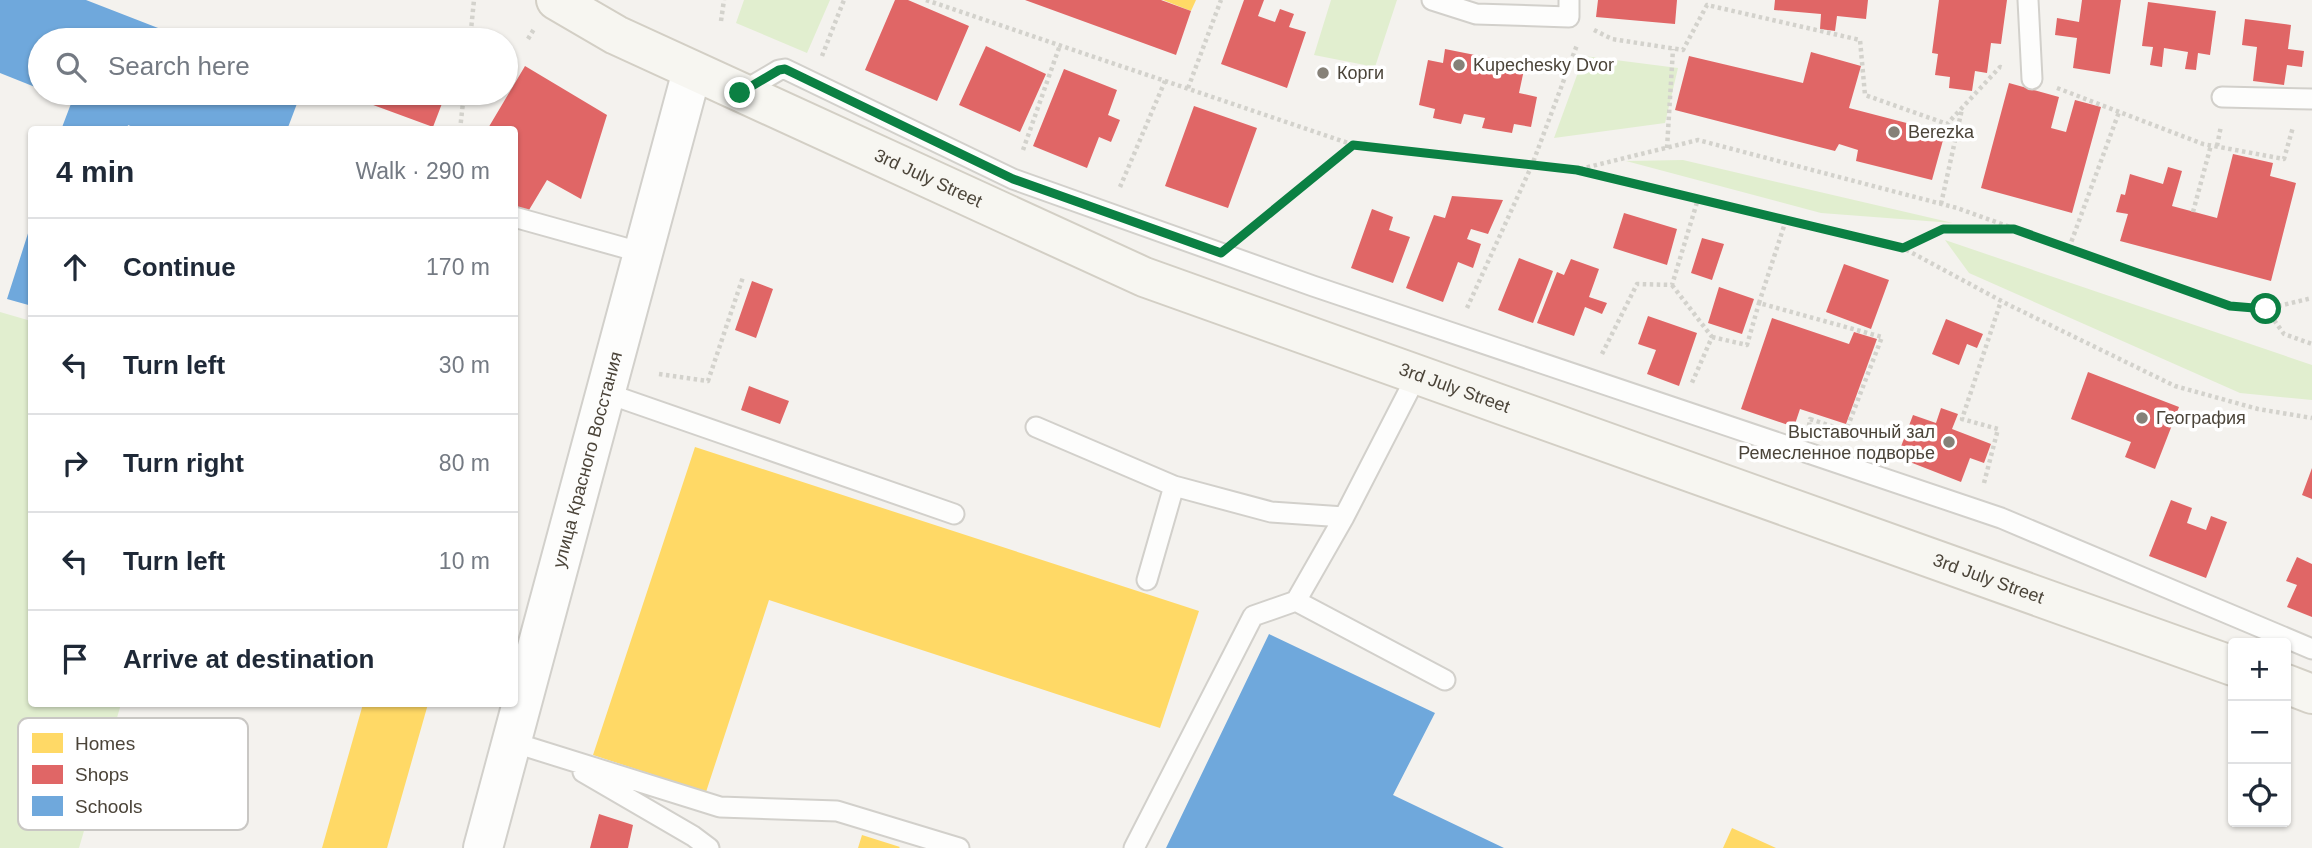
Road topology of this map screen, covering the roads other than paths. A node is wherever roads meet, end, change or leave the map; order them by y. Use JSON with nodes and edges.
{"nodes":[{"id":1,"x":556,"y":0,"type":"edge"},
{"id":2,"x":1432,"y":0,"type":"edge"},
{"id":3,"x":2028,"y":0,"type":"edge"},
{"id":4,"x":1574,"y":14,"type":"edge"},
{"id":5,"x":692,"y":71,"type":"junction"},
{"id":6,"x":2032,"y":79,"type":"road end"},
{"id":7,"x":740,"y":93,"type":"junction"},
{"id":8,"x":2222,"y":97,"type":"dead end"},
{"id":9,"x":2312,"y":99,"type":"edge"},
{"id":10,"x":518,"y":218,"type":"edge"},
{"id":11,"x":643,"y":253,"type":"junction"},
{"id":12,"x":1417,"y":375,"type":"junction"},
{"id":13,"x":606,"y":393,"type":"junction"},
{"id":14,"x":1036,"y":427,"type":"dead end"},
{"id":15,"x":1174,"y":486,"type":"junction"},
{"id":16,"x":954,"y":514,"type":"dead end"},
{"id":17,"x":1344,"y":517,"type":"junction"},
{"id":18,"x":1147,"y":580,"type":"dead end"},
{"id":19,"x":1296,"y":601,"type":"junction"},
{"id":20,"x":2312,"y":649,"type":"edge"},
{"id":21,"x":2228,"y":664,"type":"edge"},
{"id":22,"x":1445,"y":680,"type":"dead end"},
{"id":23,"x":2291,"y":686,"type":"edge"},
{"id":24,"x":2312,"y":694,"type":"edge"},
{"id":25,"x":512,"y":742,"type":"junction"},
{"id":26,"x":552,"y":754,"type":"junction"},
{"id":27,"x":483,"y":848,"type":"edge"},
{"id":28,"x":709,"y":848,"type":"edge"},
{"id":29,"x":959,"y":848,"type":"edge"},
{"id":30,"x":1134,"y":848,"type":"edge"}],
"edges":[{"from":1,"to":5,"type":"main road","name":"3rd July Street"},
{"from":2,"to":4,"type":"lane"},
{"from":3,"to":6,"type":"lane"},
{"from":5,"to":7,"type":"main road","name":"3rd July Street"},
{"from":5,"to":11,"type":"street","name":"улица Красного Восстания"},
{"from":7,"to":12,"type":"main road","name":"3rd July Street"},
{"from":7,"to":20,"type":"lane"},
{"from":8,"to":9,"type":"lane"},
{"from":10,"to":11,"type":"lane"},
{"from":11,"to":13,"type":"street","name":"улица Красного Восстания"},
{"from":12,"to":17,"type":"lane"},
{"from":12,"to":21,"type":"main road","name":"3rd July Street"},
{"from":13,"to":16,"type":"lane"},
{"from":13,"to":25,"type":"street","name":"улица Красного Восстания"},
{"from":14,"to":15,"type":"lane"},
{"from":15,"to":17,"type":"lane"},
{"from":15,"to":18,"type":"lane"},
{"from":17,"to":19,"type":"lane"},
{"from":19,"to":22,"type":"lane"},
{"from":19,"to":30,"type":"lane"},
{"from":23,"to":24,"type":"main road"},
{"from":25,"to":26,"type":"lane"},
{"from":25,"to":27,"type":"street","name":"улица Красного Восстания"},
{"from":26,"to":28,"type":"lane"},
{"from":26,"to":29,"type":"lane"}]}
